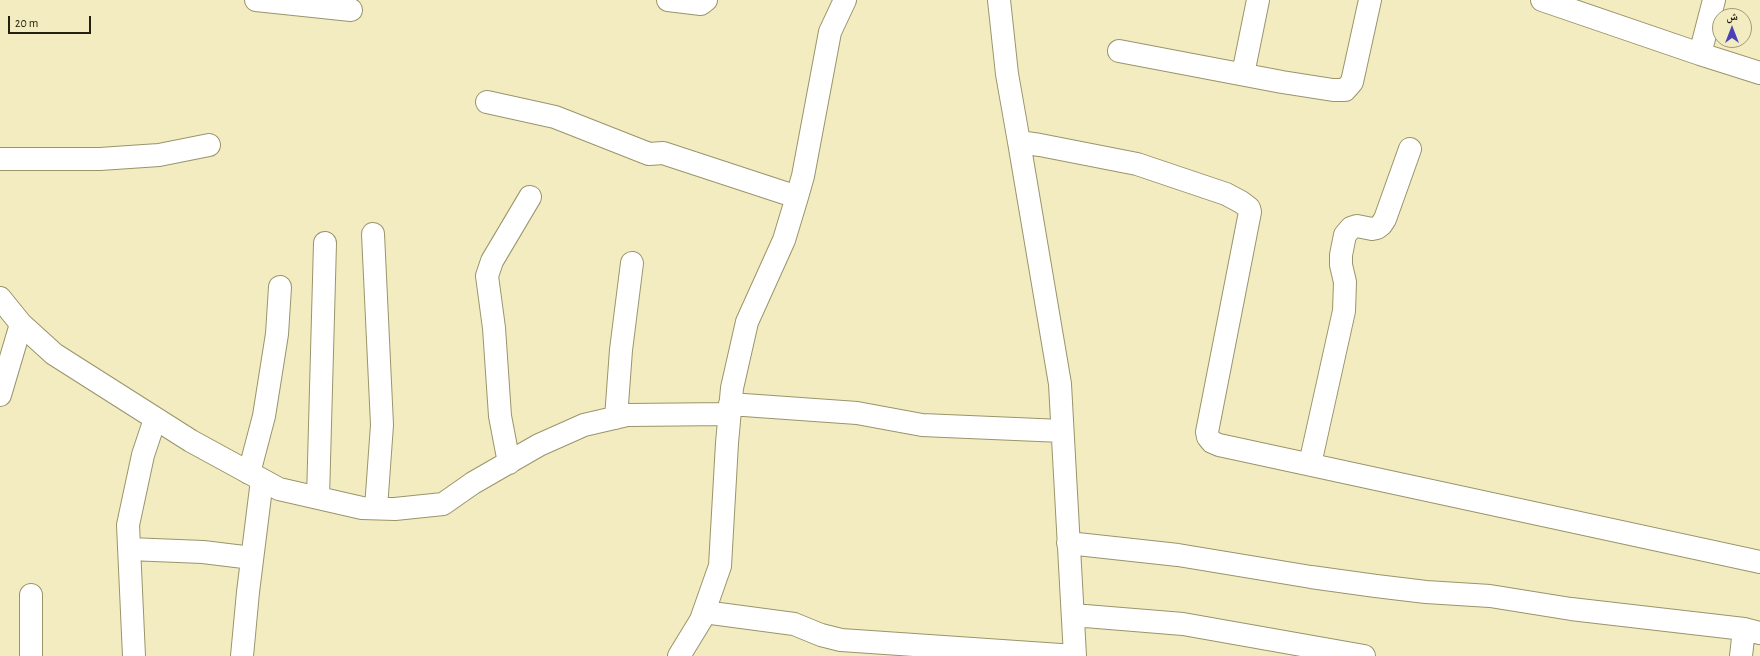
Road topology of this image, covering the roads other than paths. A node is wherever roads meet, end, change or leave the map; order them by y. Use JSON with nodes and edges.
{"nodes":[{"id":1,"x":256,"y":0,"type":"edge"},
{"id":2,"x":668,"y":0,"type":"edge"},
{"id":3,"x":706,"y":0,"type":"edge"},
{"id":4,"x":845,"y":0,"type":"edge"},
{"id":5,"x":999,"y":0,"type":"edge"},
{"id":6,"x":1258,"y":0,"type":"edge"},
{"id":7,"x":1370,"y":0,"type":"edge"},
{"id":8,"x":1542,"y":0,"type":"edge"},
{"id":9,"x":1714,"y":0,"type":"edge"},
{"id":10,"x":1569,"y":4,"type":"edge"},
{"id":11,"x":351,"y":10,"type":"dead end"},
{"id":12,"x":1119,"y":51,"type":"dead end"},
{"id":13,"x":1700,"y":54,"type":"junction"},
{"id":14,"x":1760,"y":73,"type":"edge"},
{"id":15,"x":1243,"y":74,"type":"junction"},
{"id":16,"x":487,"y":102,"type":"dead end"},
{"id":17,"x":1019,"y":142,"type":"junction"},
{"id":18,"x":209,"y":145,"type":"dead end"},
{"id":19,"x":1410,"y":149,"type":"dead end"},
{"id":20,"x":0,"y":159,"type":"edge"},
{"id":21,"x":530,"y":197,"type":"dead end"},
{"id":22,"x":797,"y":197,"type":"junction"},
{"id":23,"x":373,"y":234,"type":"dead end"},
{"id":24,"x":325,"y":243,"type":"dead end"},
{"id":25,"x":632,"y":263,"type":"dead end"},
{"id":26,"x":280,"y":287,"type":"dead end"},
{"id":27,"x":0,"y":298,"type":"edge"},
{"id":28,"x":21,"y":324,"type":"junction"},
{"id":29,"x":0,"y":395,"type":"edge"},
{"id":30,"x":730,"y":409,"type":"junction"},
{"id":31,"x":616,"y":418,"type":"junction"},
{"id":32,"x":155,"y":419,"type":"junction"},
{"id":33,"x":1062,"y":431,"type":"junction"},
{"id":34,"x":509,"y":463,"type":"junction"},
{"id":35,"x":1310,"y":464,"type":"junction"},
{"id":36,"x":255,"y":476,"type":"junction"},
{"id":37,"x":318,"y":498,"type":"junction"},
{"id":38,"x":376,"y":508,"type":"junction"},
{"id":39,"x":1068,"y":543,"type":"junction"},
{"id":40,"x":129,"y":549,"type":"junction"},
{"id":41,"x":252,"y":558,"type":"junction"},
{"id":42,"x":1760,"y":562,"type":"edge"},
{"id":43,"x":31,"y":595,"type":"dead end"},
{"id":44,"x":704,"y":612,"type":"junction"},
{"id":45,"x":1072,"y":615,"type":"junction"},
{"id":46,"x":1752,"y":631,"type":"edge"},
{"id":47,"x":31,"y":656,"type":"edge"},
{"id":48,"x":134,"y":656,"type":"edge"},
{"id":49,"x":242,"y":656,"type":"edge"},
{"id":50,"x":679,"y":656,"type":"edge"},
{"id":51,"x":1075,"y":656,"type":"edge"},
{"id":52,"x":1364,"y":656,"type":"edge"},
{"id":53,"x":1741,"y":656,"type":"edge"}],
"edges":[{"from":1,"to":11,"type":"street"},
{"from":2,"to":3,"type":"street"},
{"from":4,"to":22,"type":"street"},
{"from":5,"to":17,"type":"street"},
{"from":6,"to":15,"type":"street"},
{"from":7,"to":15,"type":"street"},
{"from":8,"to":10,"type":"street"},
{"from":9,"to":13,"type":"street"},
{"from":10,"to":13,"type":"street"},
{"from":12,"to":15,"type":"street"},
{"from":13,"to":14,"type":"street"},
{"from":16,"to":22,"type":"street"},
{"from":17,"to":33,"type":"street"},
{"from":17,"to":35,"type":"street"},
{"from":18,"to":20,"type":"street"},
{"from":19,"to":35,"type":"street"},
{"from":21,"to":34,"type":"street"},
{"from":22,"to":30,"type":"street"},
{"from":23,"to":38,"type":"street"},
{"from":24,"to":37,"type":"street"},
{"from":25,"to":31,"type":"street"},
{"from":26,"to":36,"type":"street"},
{"from":27,"to":28,"type":"street"},
{"from":28,"to":29,"type":"street"},
{"from":28,"to":32,"type":"street"},
{"from":30,"to":31,"type":"street"},
{"from":30,"to":33,"type":"street"},
{"from":30,"to":44,"type":"street"},
{"from":31,"to":34,"type":"street"},
{"from":32,"to":36,"type":"street"},
{"from":32,"to":40,"type":"street"},
{"from":33,"to":39,"type":"street"},
{"from":34,"to":38,"type":"street"},
{"from":35,"to":42,"type":"street"},
{"from":36,"to":37,"type":"street"},
{"from":36,"to":41,"type":"street"},
{"from":37,"to":38,"type":"street"},
{"from":39,"to":45,"type":"street"},
{"from":39,"to":46,"type":"street"},
{"from":40,"to":41,"type":"street"},
{"from":40,"to":48,"type":"street"},
{"from":41,"to":49,"type":"street"},
{"from":43,"to":47,"type":"street"},
{"from":44,"to":50,"type":"street"},
{"from":44,"to":51,"type":"street"},
{"from":45,"to":51,"type":"street"},
{"from":45,"to":52,"type":"street"},
{"from":46,"to":53,"type":"street"}]}
